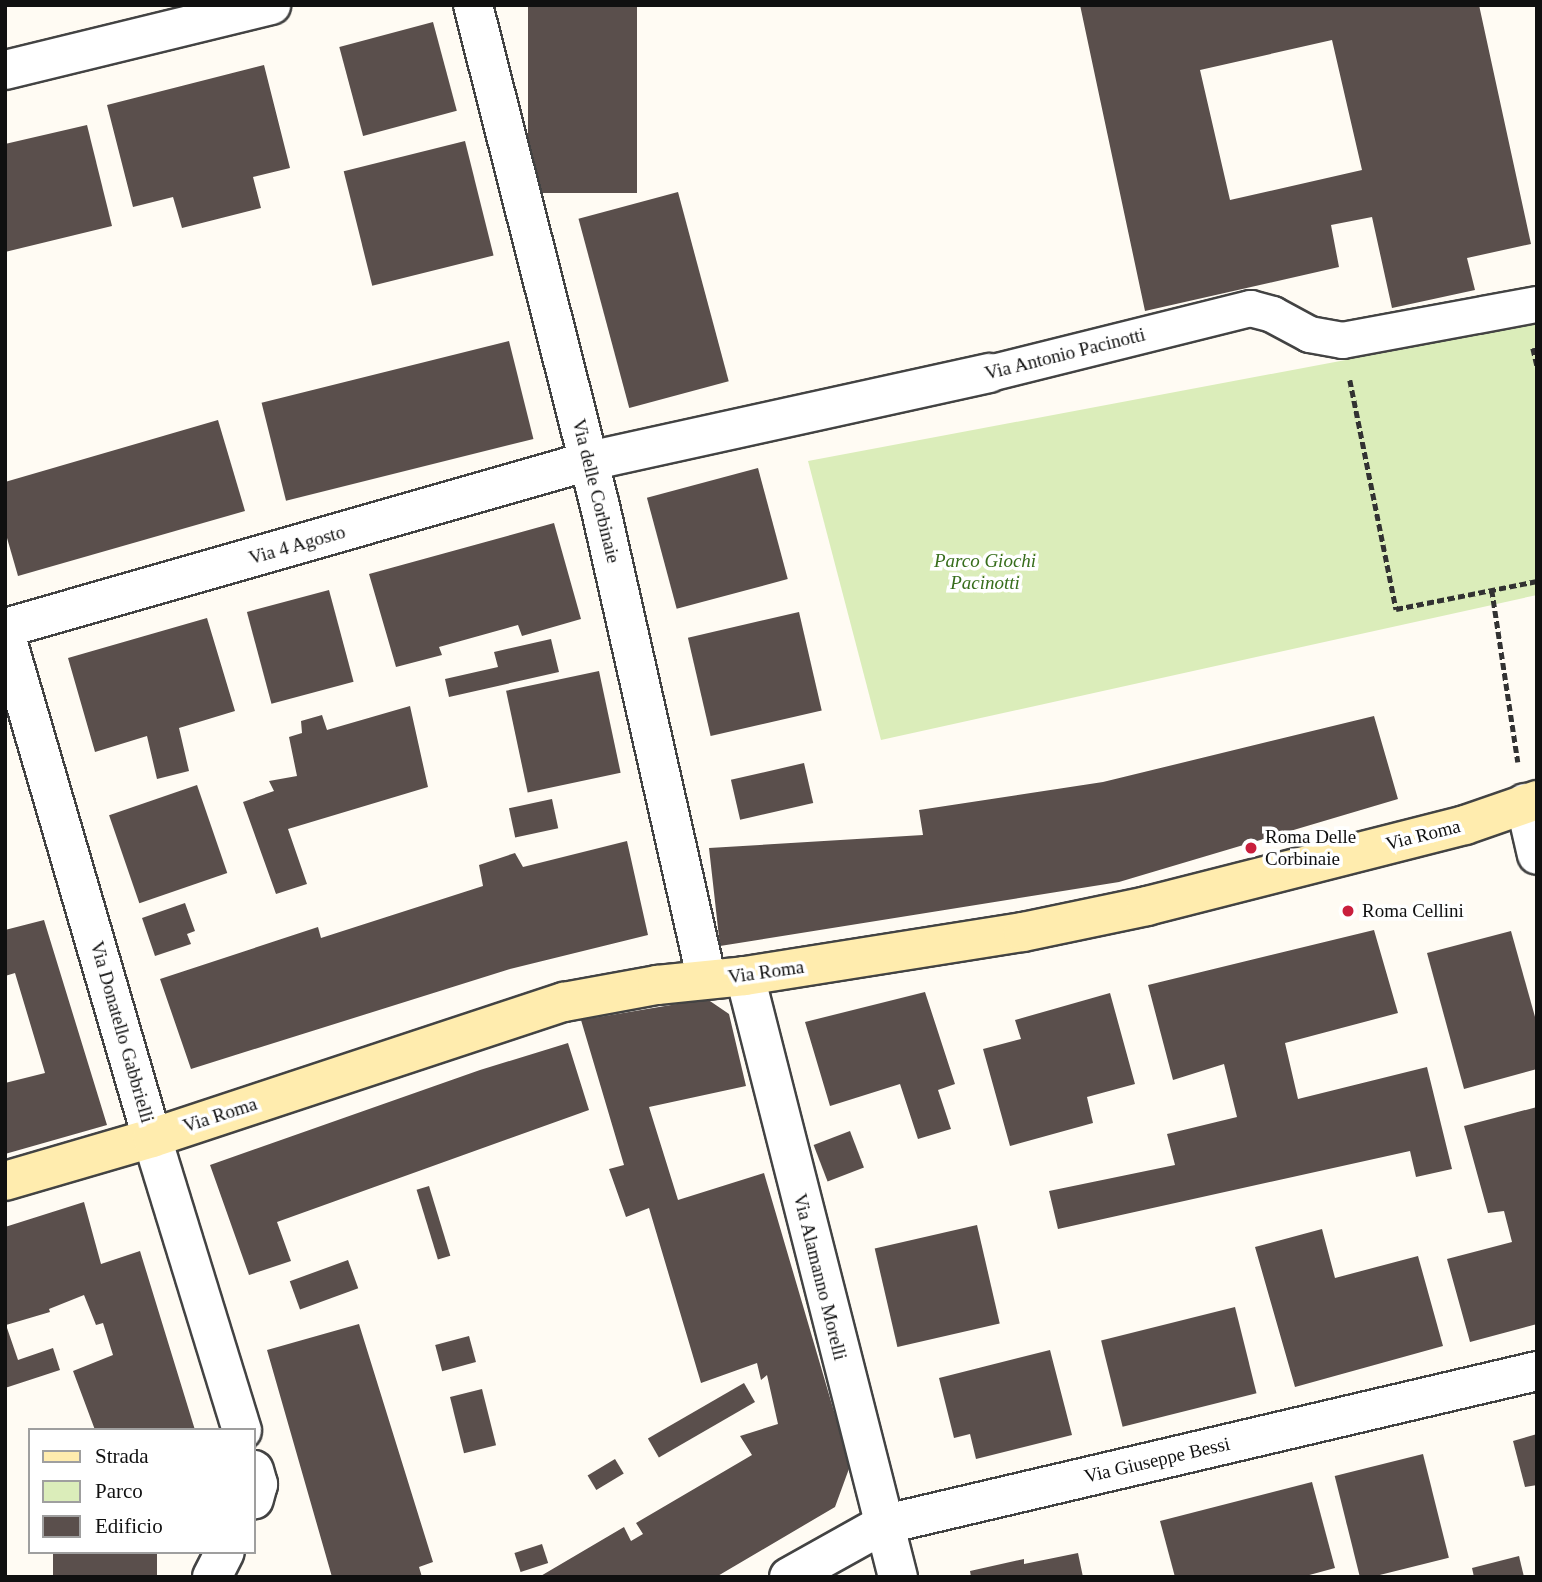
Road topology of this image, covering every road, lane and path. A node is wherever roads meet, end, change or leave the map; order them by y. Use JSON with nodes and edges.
{"nodes":[{"id":1,"x":271,"y":5,"type":"edge"},
{"id":2,"x":473,"y":5,"type":"edge"},
{"id":3,"x":5,"y":70,"type":"edge"},
{"id":4,"x":1537,"y":304,"type":"edge"},
{"id":5,"x":1342,"y":340,"type":"junction"},
{"id":6,"x":989,"y":373,"type":"joint"},
{"id":7,"x":589,"y":461,"type":"junction"},
{"id":8,"x":1537,"y":581,"type":"edge"},
{"id":9,"x":1492,"y":590,"type":"junction"},
{"id":10,"x":5,"y":628,"type":"edge"},
{"id":11,"x":5,"y":633,"type":"edge"},
{"id":12,"x":1531,"y":801,"type":"edge"},
{"id":13,"x":1537,"y":855,"type":"edge"},
{"id":14,"x":745,"y":976,"type":"junction"},
{"id":15,"x":707,"y":979,"type":"junction"},
{"id":16,"x":152,"y":1138,"type":"junction"},
{"id":17,"x":5,"y":1181,"type":"edge"},
{"id":18,"x":1537,"y":1371,"type":"edge"},
{"id":19,"x":241,"y":1428,"type":"edge"},
{"id":20,"x":882,"y":1525,"type":"junction"},
{"id":21,"x":224,"y":1554,"type":"edge"},
{"id":22,"x":212,"y":1577,"type":"edge"},
{"id":23,"x":789,"y":1577,"type":"edge"},
{"id":24,"x":898,"y":1577,"type":"edge"}],
"edges":[{"from":1,"to":3,"type":"street"},
{"from":2,"to":7,"type":"street","name":"Via delle Corbinaie"},
{"from":4,"to":5,"type":"street","name":"Via Antonio Pacinotti"},
{"from":5,"to":6,"type":"street","name":"Via Antonio Pacinotti"},
{"from":5,"to":9,"type":"path"},
{"from":6,"to":7,"type":"street","name":"Via Antonio Pacinotti"},
{"from":7,"to":10,"type":"street","name":"Via 4 Agosto"},
{"from":7,"to":15,"type":"street","name":"Via delle Corbinaie"},
{"from":8,"to":9,"type":"path"},
{"from":9,"to":12,"type":"path"},
{"from":11,"to":16,"type":"street","name":"Via Donatello Gabbrielli"},
{"from":12,"to":13,"type":"street"},
{"from":12,"to":14,"type":"main road","name":"Via Roma"},
{"from":14,"to":15,"type":"main road","name":"Via Roma"},
{"from":14,"to":20,"type":"street","name":"Via Alamanno Morelli"},
{"from":15,"to":16,"type":"main road","name":"Via Roma"},
{"from":16,"to":17,"type":"main road","name":"Via Roma"},
{"from":16,"to":19,"type":"street","name":"Via Donatello Gabbrielli"},
{"from":18,"to":20,"type":"street","name":"Via Giuseppe Bessi"},
{"from":20,"to":23,"type":"street","name":"Via Giuseppe Bessi"},
{"from":20,"to":24,"type":"street","name":"Via Alamanno Morelli"},
{"from":21,"to":22,"type":"street"}]}
